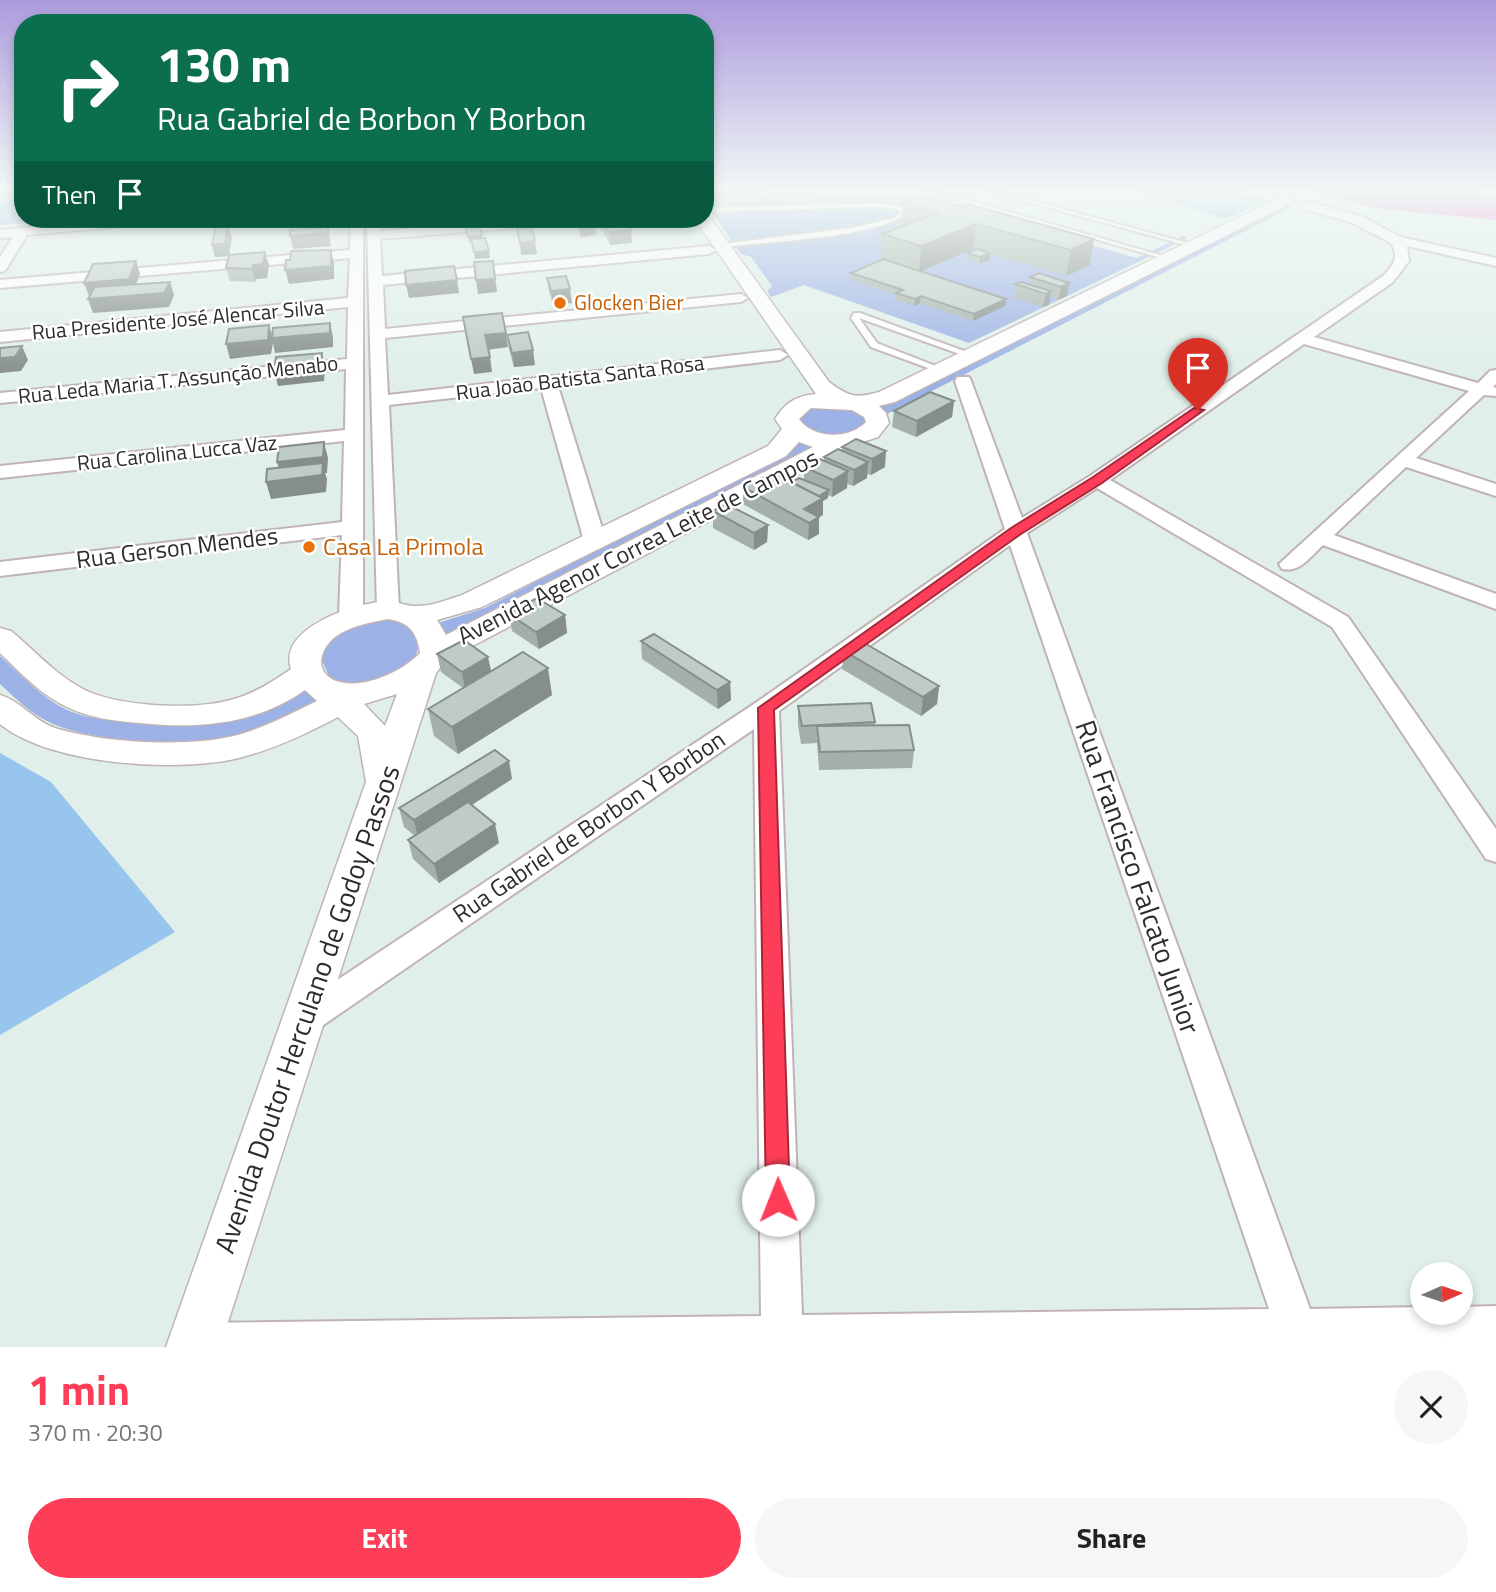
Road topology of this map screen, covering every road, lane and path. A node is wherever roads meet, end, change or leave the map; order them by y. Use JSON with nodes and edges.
{"nodes":[{"id":1,"x":357,"y":253,"type":"edge"},
{"id":2,"x":347,"y":254,"type":"edge"},
{"id":3,"x":374,"y":254,"type":"edge"},
{"id":4,"x":646,"y":254,"type":"edge"},
{"id":5,"x":718,"y":254,"type":"edge"},
{"id":6,"x":720,"y":254,"type":"edge"},
{"id":7,"x":1153,"y":254,"type":"edge"},
{"id":8,"x":1175,"y":254,"type":"edge"},
{"id":9,"x":1215,"y":254,"type":"edge"},
{"id":10,"x":1405,"y":254,"type":"edge"},
{"id":11,"x":1459,"y":254,"type":"edge"},
{"id":12,"x":1167,"y":258,"type":"junction"},
{"id":13,"x":1496,"y":262,"type":"edge"},
{"id":14,"x":375,"y":281,"type":"junction"},
{"id":15,"x":0,"y":284,"type":"edge"},
{"id":16,"x":741,"y":298,"type":"junction"},
{"id":17,"x":356,"y":302,"type":"junction"},
{"id":18,"x":377,"y":334,"type":"junction"},
{"id":19,"x":0,"y":337,"type":"edge"},
{"id":20,"x":1302,"y":339,"type":"junction"},
{"id":21,"x":780,"y":355,"type":"junction"},
{"id":22,"x":355,"y":363,"type":"junction"},
{"id":23,"x":942,"y":370,"type":"junction"},
{"id":24,"x":1496,"y":374,"type":"edge"},
{"id":25,"x":969,"y":381,"type":"junction"},
{"id":26,"x":548,"y":382,"type":"junction"},
{"id":27,"x":1488,"y":391,"type":"edge"},
{"id":28,"x":0,"y":398,"type":"edge"},
{"id":29,"x":380,"y":401,"type":"junction"},
{"id":30,"x":848,"y":402,"type":"junction"},
{"id":31,"x":797,"y":417,"type":"junction"},
{"id":32,"x":878,"y":424,"type":"junction"},
{"id":33,"x":355,"y":434,"type":"junction"},
{"id":34,"x":842,"y":442,"type":"junction"},
{"id":35,"x":1402,"y":460,"type":"junction"},
{"id":36,"x":0,"y":472,"type":"edge"},
{"id":37,"x":1097,"y":480,"type":"junction"},
{"id":38,"x":1496,"y":490,"type":"edge"},
{"id":39,"x":354,"y":527,"type":"junction"},
{"id":40,"x":1016,"y":531,"type":"junction"},
{"id":41,"x":1320,"y":537,"type":"junction"},
{"id":42,"x":594,"y":541,"type":"junction"},
{"id":43,"x":1290,"y":564,"type":"dead end"},
{"id":44,"x":0,"y":569,"type":"edge"},
{"id":45,"x":1496,"y":602,"type":"edge"},
{"id":46,"x":402,"y":612,"type":"junction"},
{"id":47,"x":351,"y":616,"type":"junction"},
{"id":48,"x":0,"y":637,"type":"edge"},
{"id":49,"x":428,"y":662,"type":"junction"},
{"id":50,"x":332,"y":689,"type":"junction"},
{"id":51,"x":0,"y":706,"type":"edge"},
{"id":52,"x":766,"y":708,"type":"junction"},
{"id":53,"x":380,"y":795,"type":"junction"},
{"id":54,"x":1496,"y":851,"type":"edge"},
{"id":55,"x":303,"y":1020,"type":"junction"},
{"id":56,"x":1496,"y":1327,"type":"edge"},
{"id":57,"x":1300,"y":1338,"type":"edge"},
{"id":58,"x":782,"y":1342,"type":"edge"},
{"id":59,"x":193,"y":1346,"type":"edge"}],
"edges":[{"from":1,"to":17,"type":"street"},
{"from":2,"to":15,"type":"street"},
{"from":3,"to":14,"type":"street"},
{"from":4,"to":14,"type":"street"},
{"from":5,"to":16,"type":"street"},
{"from":6,"to":30,"type":"street"},
{"from":7,"to":12,"type":"lane"},
{"from":8,"to":12,"type":"street"},
{"from":9,"to":25,"type":"street"},
{"from":10,"to":20,"type":"street","name":"Rua Gabriel de Borbon Y Borbon"},
{"from":11,"to":13,"type":"street"},
{"from":12,"to":25,"type":"street"},
{"from":14,"to":18,"type":"street"},
{"from":16,"to":18,"type":"street"},
{"from":16,"to":21,"type":"street"},
{"from":17,"to":19,"type":"street","name":"Rua Presidente José Alencar Silva"},
{"from":17,"to":22,"type":"street"},
{"from":18,"to":29,"type":"street"},
{"from":20,"to":27,"type":"street"},
{"from":20,"to":37,"type":"street","name":"Rua Gabriel de Borbon Y Borbon"},
{"from":21,"to":26,"type":"street","name":"Rua João Batista Santa Rosa"},
{"from":21,"to":31,"type":"street"},
{"from":22,"to":28,"type":"street","name":"Rua Leda Maria T. Assunção Menabo"},
{"from":22,"to":33,"type":"street"},
{"from":23,"to":25,"type":"street"},
{"from":23,"to":25,"type":"lane"},
{"from":23,"to":30,"type":"street"},
{"from":24,"to":27,"type":"street"},
{"from":25,"to":32,"type":"street"},
{"from":25,"to":40,"type":"street","name":"Rua Francisco Falcato Junior"},
{"from":26,"to":29,"type":"street","name":"Rua João Batista Santa Rosa"},
{"from":26,"to":42,"type":"street"},
{"from":27,"to":35,"type":"street"},
{"from":29,"to":46,"type":"street"},
{"from":30,"to":31,"type":"street"},
{"from":30,"to":32,"type":"street"},
{"from":31,"to":34,"type":"street"},
{"from":31,"to":42,"type":"street","name":"Avenida Agenor Correa Leite de Campos"},
{"from":32,"to":34,"type":"street","name":"Avenida Agenor Correa Leite de Campos"},
{"from":33,"to":36,"type":"street","name":"Rua Carolina Lucca Vaz"},
{"from":33,"to":39,"type":"street"},
{"from":34,"to":49,"type":"street","name":"Avenida Agenor Correa Leite de Campos"},
{"from":35,"to":38,"type":"street"},
{"from":35,"to":41,"type":"street"},
{"from":37,"to":40,"type":"street","name":"Rua Gabriel de Borbon Y Borbon"},
{"from":37,"to":54,"type":"street"},
{"from":39,"to":44,"type":"street","name":"Rua Gerson Mendes"},
{"from":39,"to":47,"type":"street"},
{"from":40,"to":52,"type":"street","name":"Rua Gabriel de Borbon Y Borbon"},
{"from":40,"to":57,"type":"street","name":"Rua Francisco Falcato Junior"},
{"from":41,"to":43,"type":"street"},
{"from":41,"to":45,"type":"street"},
{"from":42,"to":46,"type":"street","name":"Avenida Agenor Correa Leite de Campos"},
{"from":46,"to":47,"type":"street","name":"Avenida Agenor Correa Leite de Campos"},
{"from":46,"to":49,"type":"street"},
{"from":47,"to":50,"type":"street"},
{"from":48,"to":50,"type":"street"},
{"from":49,"to":50,"type":"street","name":"Avenida Agenor Correa Leite de Campos"},
{"from":49,"to":53,"type":"street","name":"Avenida Doutor Herculano de Godoy Passos"},
{"from":50,"to":51,"type":"street"},
{"from":50,"to":53,"type":"street"},
{"from":52,"to":55,"type":"street","name":"Rua Gabriel de Borbon Y Borbon"},
{"from":52,"to":58,"type":"street"},
{"from":53,"to":55,"type":"street","name":"Avenida Doutor Herculano de Godoy Passos"},
{"from":55,"to":59,"type":"street","name":"Avenida Doutor Herculano de Godoy Passos"},
{"from":56,"to":57,"type":"street"},
{"from":57,"to":58,"type":"street"},
{"from":58,"to":59,"type":"street"}]}
